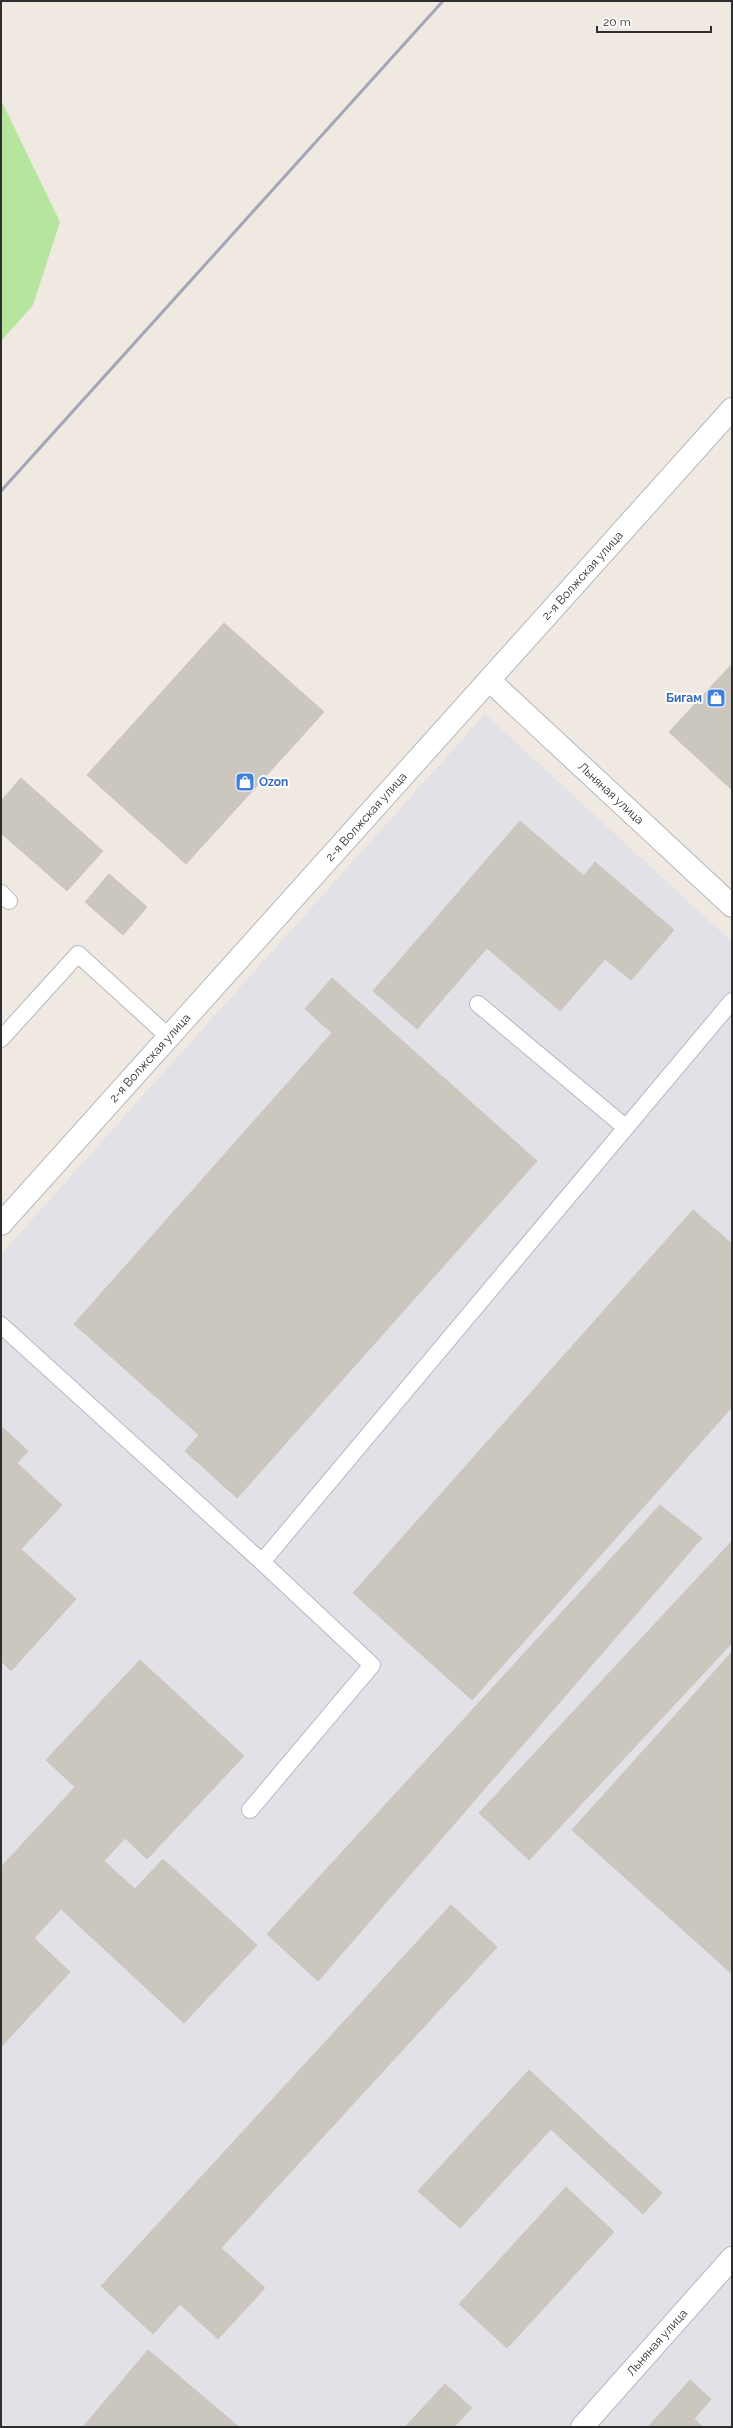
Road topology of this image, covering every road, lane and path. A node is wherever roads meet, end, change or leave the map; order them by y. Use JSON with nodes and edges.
{"nodes":[{"id":1,"x":732,"y":409,"type":"edge"},
{"id":2,"x":490,"y":681,"type":"junction"},
{"id":3,"x":732,"y":906,"type":"edge"},
{"id":4,"x":732,"y":1001,"type":"edge"},
{"id":5,"x":478,"y":1004,"type":"dead end"},
{"id":6,"x":169,"y":1037,"type":"junction"},
{"id":7,"x":1,"y":1039,"type":"edge"},
{"id":8,"x":625,"y":1127,"type":"junction"},
{"id":9,"x":1,"y":1224,"type":"edge"},
{"id":10,"x":1,"y":1325,"type":"edge"},
{"id":11,"x":262,"y":1562,"type":"junction"},
{"id":12,"x":250,"y":1810,"type":"dead end"},
{"id":13,"x":732,"y":2258,"type":"edge"},
{"id":14,"x":582,"y":2427,"type":"edge"}],
"edges":[{"from":1,"to":2,"type":"street","name":"2-я Волжская улица"},
{"from":2,"to":3,"type":"street","name":"Льняная улица"},
{"from":2,"to":6,"type":"street","name":"2-я Волжская улица"},
{"from":4,"to":8,"type":"lane"},
{"from":5,"to":8,"type":"lane"},
{"from":6,"to":7,"type":"lane"},
{"from":6,"to":9,"type":"street","name":"2-я Волжская улица"},
{"from":8,"to":11,"type":"lane"},
{"from":10,"to":11,"type":"lane"},
{"from":11,"to":12,"type":"lane"},
{"from":13,"to":14,"type":"street","name":"Льняная улица"}]}
